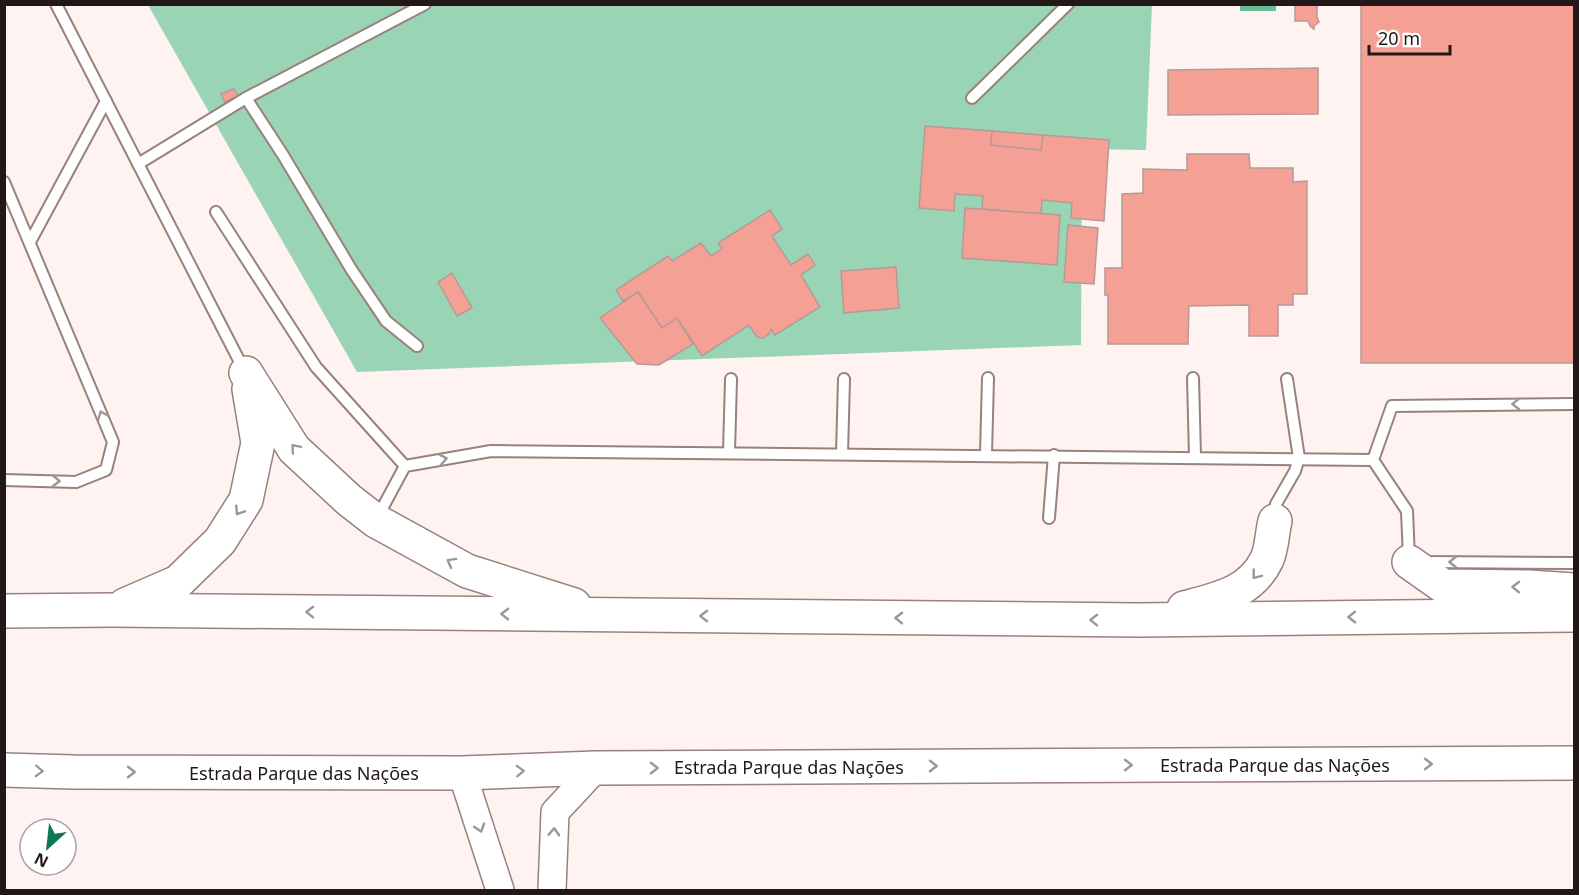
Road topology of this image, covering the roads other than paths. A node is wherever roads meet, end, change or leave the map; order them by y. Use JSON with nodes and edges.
{"nodes":[{"id":1,"x":56,"y":4,"type":"edge"},
{"id":2,"x":425,"y":4,"type":"edge"},
{"id":3,"x":1068,"y":4,"type":"edge"},
{"id":4,"x":246,"y":98,"type":"junction"},
{"id":5,"x":972,"y":98,"type":"dead end"},
{"id":6,"x":106,"y":101,"type":"junction"},
{"id":7,"x":138,"y":164,"type":"junction"},
{"id":8,"x":4,"y":182,"type":"edge"},
{"id":9,"x":216,"y":212,"type":"dead end"},
{"id":10,"x":30,"y":242,"type":"junction"},
{"id":11,"x":417,"y":346,"type":"dead end"},
{"id":12,"x":246,"y":373,"type":"junction"},
{"id":13,"x":988,"y":378,"type":"dead end"},
{"id":14,"x":1193,"y":378,"type":"dead end"},
{"id":15,"x":731,"y":379,"type":"dead end"},
{"id":16,"x":844,"y":379,"type":"dead end"},
{"id":17,"x":1287,"y":379,"type":"dead end"},
{"id":18,"x":1575,"y":404,"type":"edge"},
{"id":19,"x":729,"y":452,"type":"junction"},
{"id":20,"x":842,"y":454,"type":"junction"},
{"id":21,"x":986,"y":454,"type":"junction"},
{"id":22,"x":1054,"y":455,"type":"junction"},
{"id":23,"x":1195,"y":457,"type":"junction"},
{"id":24,"x":1299,"y":458,"type":"junction"},
{"id":25,"x":1373,"y":460,"type":"junction"},
{"id":26,"x":405,"y":466,"type":"junction"},
{"id":27,"x":4,"y":480,"type":"edge"},
{"id":28,"x":1048,"y":518,"type":"dead end"},
{"id":29,"x":376,"y":521,"type":"junction"},
{"id":30,"x":1275,"y":521,"type":"joint"},
{"id":31,"x":1409,"y":562,"type":"junction"},
{"id":32,"x":1575,"y":563,"type":"edge"},
{"id":33,"x":1575,"y":590,"type":"edge"},
{"id":34,"x":113,"y":610,"type":"junction"},
{"id":35,"x":4,"y":611,"type":"edge"},
{"id":36,"x":44,"y":612,"type":"junction"},
{"id":37,"x":606,"y":615,"type":"junction"},
{"id":38,"x":1575,"y":615,"type":"edge"},
{"id":39,"x":4,"y":619,"type":"edge"},
{"id":40,"x":1138,"y":620,"type":"junction"},
{"id":41,"x":1575,"y":763,"type":"edge"},
{"id":42,"x":596,"y":768,"type":"junction"},
{"id":43,"x":4,"y":770,"type":"edge"},
{"id":44,"x":462,"y":773,"type":"junction"},
{"id":45,"x":500,"y":891,"type":"edge"},
{"id":46,"x":552,"y":891,"type":"edge"}],
"edges":[{"from":1,"to":6,"type":"lane"},
{"from":2,"to":4,"type":"lane"},
{"from":3,"to":5,"type":"lane"},
{"from":4,"to":7,"type":"lane"},
{"from":4,"to":11,"type":"lane"},
{"from":6,"to":7,"type":"lane"},
{"from":6,"to":10,"type":"lane"},
{"from":7,"to":12,"type":"lane"},
{"from":8,"to":10,"type":"lane"},
{"from":9,"to":26,"type":"lane"},
{"from":27,"to":10,"type":"lane","one_way":true},
{"from":29,"to":12,"type":"highway","one_way":true},
{"from":12,"to":34,"type":"highway","one_way":true},
{"from":13,"to":21,"type":"lane"},
{"from":14,"to":23,"type":"lane"},
{"from":15,"to":19,"type":"lane"},
{"from":16,"to":20,"type":"lane"},
{"from":17,"to":24,"type":"lane"},
{"from":18,"to":25,"type":"lane","one_way":true},
{"from":19,"to":20,"type":"lane"},
{"from":26,"to":19,"type":"lane","one_way":true},
{"from":20,"to":21,"type":"lane"},
{"from":21,"to":22,"type":"lane"},
{"from":22,"to":23,"type":"lane"},
{"from":22,"to":28,"type":"lane"},
{"from":23,"to":24,"type":"lane"},
{"from":24,"to":25,"type":"lane"},
{"from":24,"to":30,"type":"lane"},
{"from":25,"to":31,"type":"lane"},
{"from":26,"to":29,"type":"lane"},
{"from":37,"to":29,"type":"highway","one_way":true},
{"from":30,"to":40,"type":"highway","one_way":true},
{"from":32,"to":31,"type":"lane","one_way":true},
{"from":33,"to":31,"type":"highway","one_way":true},
{"from":34,"to":36,"type":"highway"},
{"from":37,"to":34,"type":"highway","one_way":true},
{"from":35,"to":36,"type":"highway"},
{"from":36,"to":39,"type":"highway"},
{"from":40,"to":37,"type":"highway","one_way":true},
{"from":38,"to":40,"type":"highway","one_way":true},
{"from":42,"to":41,"type":"highway","name":"Estrada Parque das Nações","one_way":true},
{"from":44,"to":42,"type":"highway","name":"Estrada Parque das Nações","one_way":true},
{"from":46,"to":42,"type":"street","one_way":true},
{"from":43,"to":44,"type":"highway","name":"Estrada Parque das Nações","one_way":true},
{"from":44,"to":45,"type":"street","one_way":true}]}
